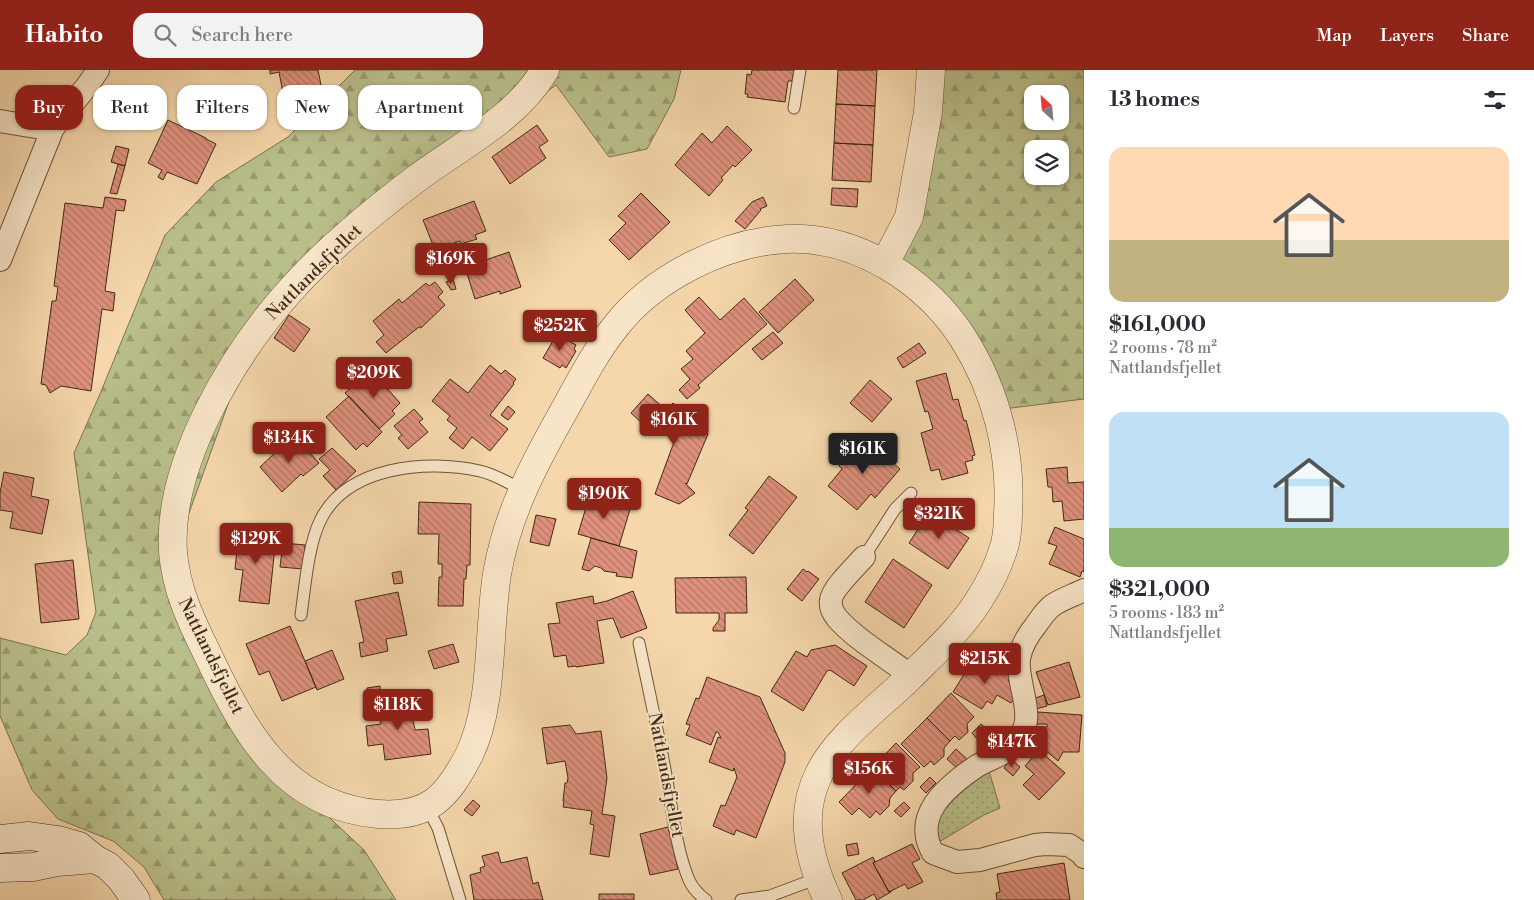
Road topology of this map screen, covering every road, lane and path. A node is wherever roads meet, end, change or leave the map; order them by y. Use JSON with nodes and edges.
{"nodes":[{"id":1,"x":98,"y":70,"type":"edge"},
{"id":2,"x":545,"y":70,"type":"edge"},
{"id":3,"x":800,"y":70,"type":"edge"},
{"id":4,"x":931,"y":70,"type":"edge"},
{"id":5,"x":83,"y":91,"type":"edge"},
{"id":6,"x":794,"y":108,"type":"dead end"},
{"id":7,"x":0,"y":121,"type":"edge"},
{"id":8,"x":15,"y":124,"type":"edge"},
{"id":9,"x":52,"y":130,"type":"edge"},
{"id":10,"x":0,"y":260,"type":"edge"},
{"id":11,"x":885,"y":263,"type":"junction"},
{"id":12,"x":522,"y":489,"type":"junction"},
{"id":13,"x":912,"y":493,"type":"dead end"},
{"id":14,"x":864,"y":557,"type":"joint"},
{"id":15,"x":1084,"y":590,"type":"edge"},
{"id":16,"x":301,"y":615,"type":"dead end"},
{"id":17,"x":640,"y":643,"type":"dead end"},
{"id":18,"x":911,"y":676,"type":"junction"},
{"id":19,"x":427,"y":807,"type":"junction"},
{"id":20,"x":0,"y":839,"type":"edge"},
{"id":21,"x":1084,"y":856,"type":"edge"},
{"id":22,"x":95,"y":858,"type":"junction"},
{"id":23,"x":0,"y":868,"type":"edge"},
{"id":24,"x":823,"y":889,"type":"edge"},
{"id":25,"x":136,"y":900,"type":"edge"},
{"id":26,"x":460,"y":900,"type":"edge"},
{"id":27,"x":706,"y":900,"type":"edge"},
{"id":28,"x":741,"y":900,"type":"edge"}],
"edges":[{"from":1,"to":5,"type":"street"},
{"from":2,"to":19,"type":"street","name":"Nattlandsfjellet"},
{"from":3,"to":6,"type":"lane"},
{"from":4,"to":11,"type":"street"},
{"from":7,"to":8,"type":"street"},
{"from":9,"to":10,"type":"street"},
{"from":11,"to":12,"type":"street","name":"Nattlandsfjellet"},
{"from":11,"to":18,"type":"street","name":"Nattlandsfjellet"},
{"from":12,"to":16,"type":"lane"},
{"from":12,"to":19,"type":"street","name":"Nattlandsfjellet"},
{"from":13,"to":14,"type":"lane"},
{"from":14,"to":18,"type":"street"},
{"from":15,"to":21,"type":"street"},
{"from":17,"to":27,"type":"lane","name":"Nattlandsfjellet"},
{"from":18,"to":24,"type":"street","name":"Nattlandsfjellet"},
{"from":19,"to":26,"type":"lane"},
{"from":20,"to":22,"type":"street"},
{"from":22,"to":23,"type":"street"},
{"from":22,"to":25,"type":"street"},
{"from":24,"to":28,"type":"lane","name":"Nattlandsfjellet"}]}
